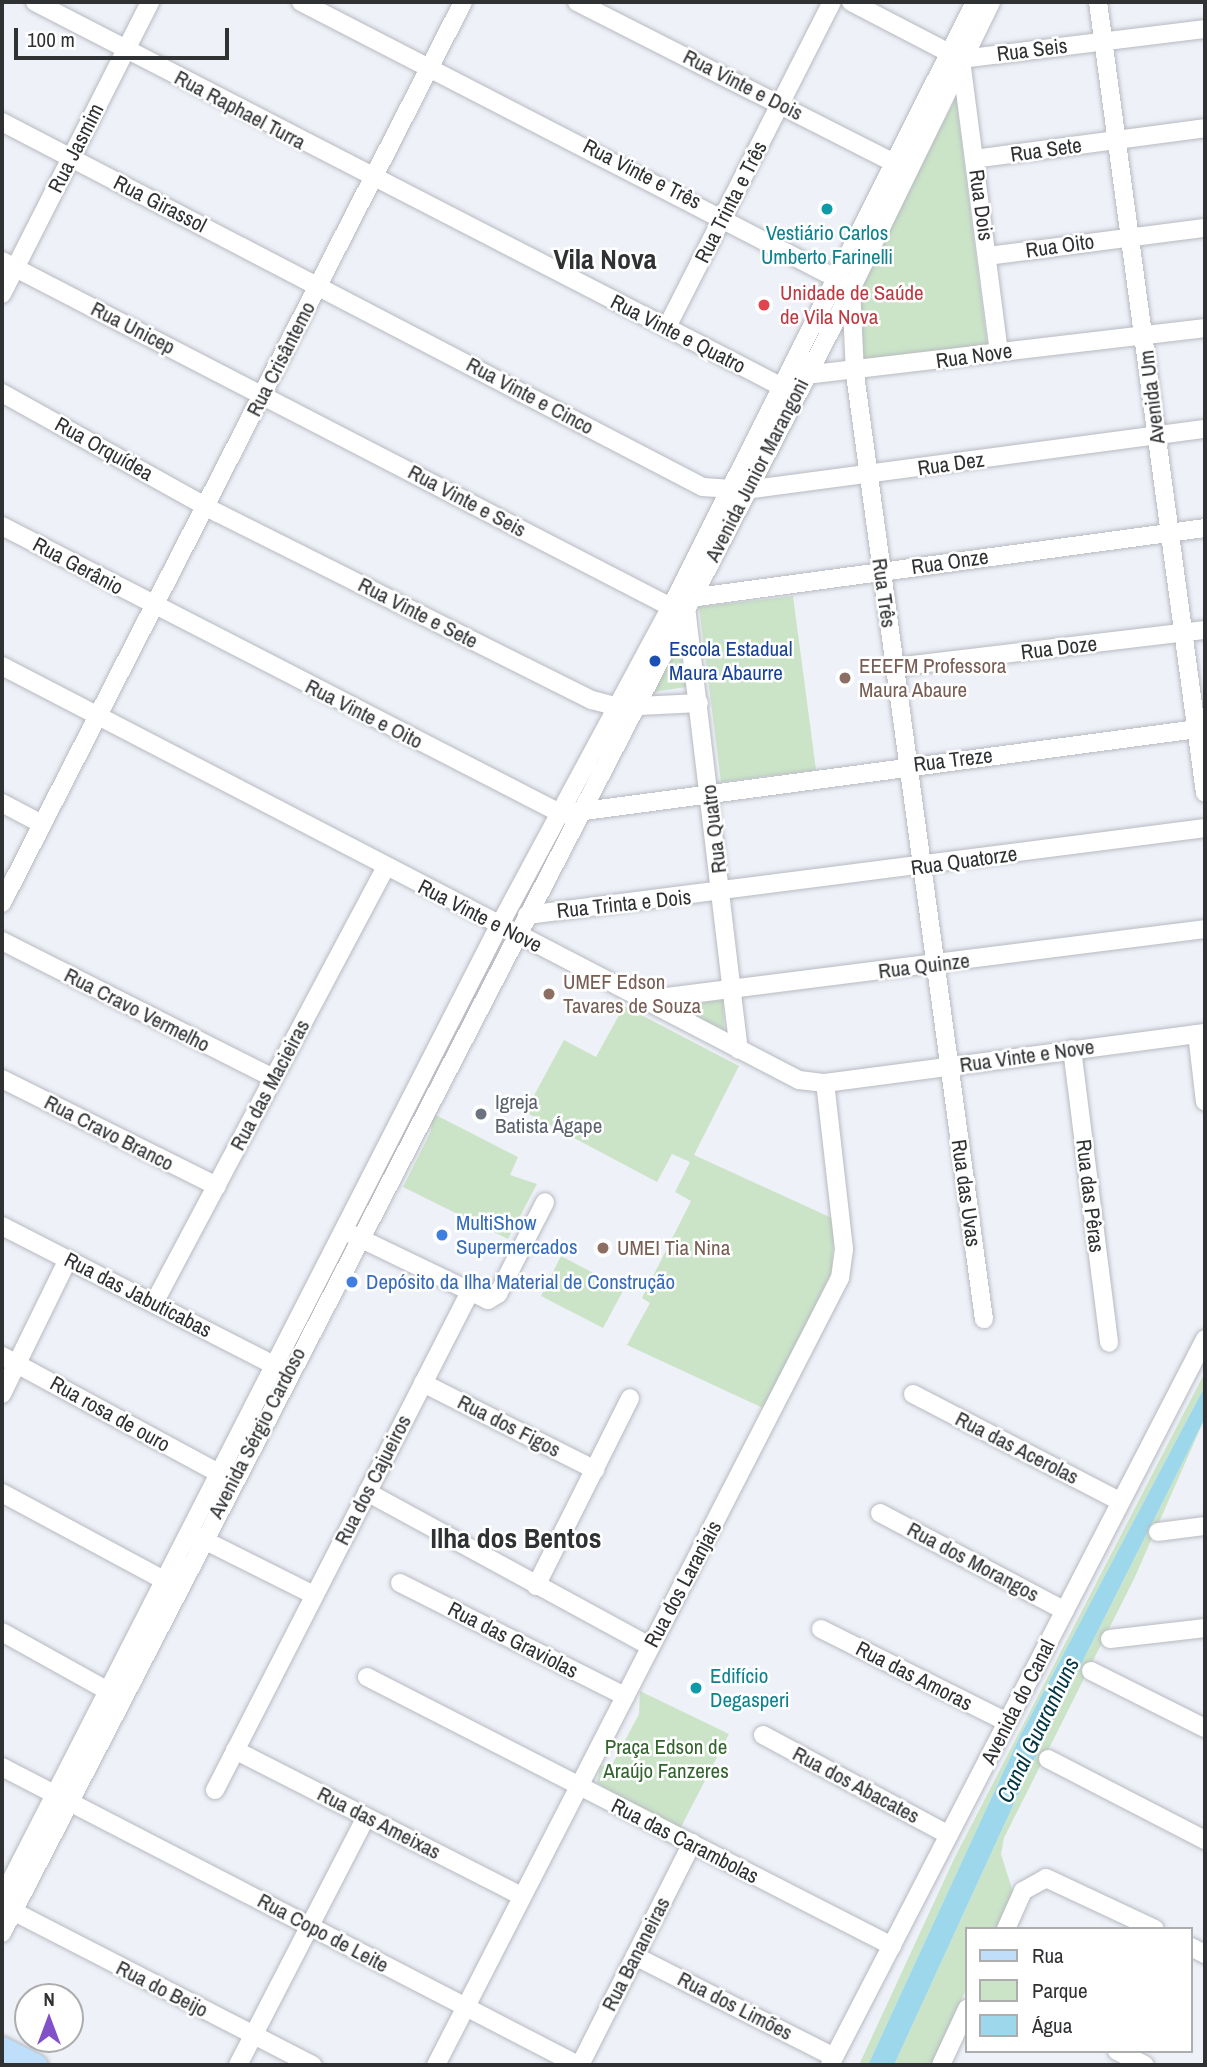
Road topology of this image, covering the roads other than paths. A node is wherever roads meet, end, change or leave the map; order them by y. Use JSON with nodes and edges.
{"nodes":[{"id":1,"x":35,"y":2,"type":"edge"},
{"id":2,"x":150,"y":2,"type":"edge"},
{"id":3,"x":301,"y":2,"type":"edge"},
{"id":4,"x":463,"y":2,"type":"edge"},
{"id":5,"x":577,"y":2,"type":"edge"},
{"id":6,"x":832,"y":2,"type":"edge"},
{"id":7,"x":851,"y":2,"type":"edge"},
{"id":8,"x":975,"y":2,"type":"edge"},
{"id":9,"x":991,"y":2,"type":"edge"},
{"id":10,"x":1098,"y":2,"type":"edge"},
{"id":11,"x":1205,"y":29,"type":"edge"},
{"id":12,"x":1104,"y":41,"type":"junction"},
{"id":13,"x":125,"y":49,"type":"junction"},
{"id":14,"x":955,"y":56,"type":"junction"},
{"id":15,"x":431,"y":65,"type":"junction"},
{"id":16,"x":781,"y":104,"type":"junction"},
{"id":17,"x":2,"y":122,"type":"edge"},
{"id":18,"x":1205,"y":128,"type":"edge"},
{"id":19,"x":1118,"y":140,"type":"junction"},
{"id":20,"x":72,"y":157,"type":"junction"},
{"id":21,"x":974,"y":159,"type":"junction"},
{"id":22,"x":903,"y":167,"type":"junction"},
{"id":23,"x":372,"y":178,"type":"junction"},
{"id":24,"x":724,"y":216,"type":"junction"},
{"id":25,"x":1205,"y":228,"type":"edge"},
{"id":26,"x":1132,"y":237,"type":"junction"},
{"id":27,"x":988,"y":256,"type":"junction"},
{"id":28,"x":9,"y":264,"type":"edge"},
{"id":29,"x":845,"y":282,"type":"junction"},
{"id":30,"x":320,"y":285,"type":"junction"},
{"id":31,"x":2,"y":294,"type":"edge"},
{"id":32,"x":667,"y":327,"type":"junction"},
{"id":33,"x":1205,"y":328,"type":"edge"},
{"id":34,"x":1145,"y":334,"type":"junction"},
{"id":35,"x":999,"y":352,"type":"junction"},
{"id":36,"x":855,"y":374,"type":"junction"},
{"id":37,"x":793,"y":384,"type":"junction"},
{"id":38,"x":2,"y":393,"type":"edge"},
{"id":39,"x":263,"y":395,"type":"junction"},
{"id":40,"x":1205,"y":429,"type":"edge"},
{"id":41,"x":1157,"y":435,"type":"junction"},
{"id":42,"x":869,"y":476,"type":"junction"},
{"id":43,"x":738,"y":490,"type":"junction"},
{"id":44,"x":205,"y":506,"type":"junction"},
{"id":45,"x":2,"y":526,"type":"edge"},
{"id":46,"x":1205,"y":528,"type":"edge"},
{"id":47,"x":1168,"y":533,"type":"junction"},
{"id":48,"x":881,"y":571,"type":"junction"},
{"id":49,"x":683,"y":604,"type":"junction"},
{"id":50,"x":153,"y":607,"type":"junction"},
{"id":51,"x":1205,"y":631,"type":"edge"},
{"id":52,"x":1183,"y":633,"type":"junction"},
{"id":53,"x":2,"y":666,"type":"edge"},
{"id":54,"x":894,"y":667,"type":"junction"},
{"id":55,"x":699,"y":703,"type":"junction"},
{"id":56,"x":627,"y":707,"type":"junction"},
{"id":57,"x":97,"y":715,"type":"junction"},
{"id":58,"x":1201,"y":729,"type":"edge"},
{"id":59,"x":907,"y":766,"type":"junction"},
{"id":60,"x":1205,"y":793,"type":"edge"},
{"id":61,"x":710,"y":794,"type":"junction"},
{"id":62,"x":2,"y":803,"type":"edge"},
{"id":63,"x":570,"y":815,"type":"junction"},
{"id":64,"x":42,"y":824,"type":"junction"},
{"id":65,"x":1205,"y":828,"type":"edge"},
{"id":66,"x":386,"y":867,"type":"junction"},
{"id":67,"x":923,"y":867,"type":"junction"},
{"id":68,"x":722,"y":893,"type":"junction"},
{"id":69,"x":2,"y":904,"type":"edge"},
{"id":70,"x":527,"y":915,"type":"junction"},
{"id":71,"x":1205,"y":929,"type":"edge"},
{"id":72,"x":506,"y":930,"type":"junction"},
{"id":73,"x":2,"y":941,"type":"edge"},
{"id":74,"x":935,"y":965,"type":"junction"},
{"id":75,"x":734,"y":991,"type":"junction"},
{"id":76,"x":643,"y":1000,"type":"junction"},
{"id":77,"x":1201,"y":1034,"type":"edge"},
{"id":78,"x":1072,"y":1049,"type":"junction"},
{"id":79,"x":739,"y":1050,"type":"junction"},
{"id":80,"x":948,"y":1067,"type":"junction"},
{"id":81,"x":272,"y":1078,"type":"junction"},
{"id":82,"x":2,"y":1079,"type":"edge"},
{"id":83,"x":825,"y":1083,"type":"junction"},
{"id":84,"x":1205,"y":1102,"type":"edge"},
{"id":85,"x":217,"y":1186,"type":"junction"},
{"id":86,"x":545,"y":1202,"type":"dead end"},
{"id":87,"x":2,"y":1226,"type":"edge"},
{"id":88,"x":350,"y":1233,"type":"junction"},
{"id":89,"x":68,"y":1259,"type":"junction"},
{"id":90,"x":470,"y":1293,"type":"junction"},
{"id":91,"x":154,"y":1303,"type":"junction"},
{"id":92,"x":984,"y":1320,"type":"dead end"},
{"id":93,"x":1205,"y":1339,"type":"edge"},
{"id":94,"x":1109,"y":1343,"type":"dead end"},
{"id":95,"x":10,"y":1360,"type":"edge"},
{"id":96,"x":281,"y":1368,"type":"junction"},
{"id":97,"x":423,"y":1383,"type":"junction"},
{"id":98,"x":2,"y":1394,"type":"edge"},
{"id":99,"x":913,"y":1394,"type":"dead end"},
{"id":100,"x":630,"y":1398,"type":"dead end"},
{"id":101,"x":595,"y":1470,"type":"junction"},
{"id":102,"x":225,"y":1477,"type":"junction"},
{"id":103,"x":367,"y":1492,"type":"junction"},
{"id":104,"x":2,"y":1493,"type":"edge"},
{"id":105,"x":1121,"y":1502,"type":"junction"},
{"id":106,"x":880,"y":1513,"type":"dead end"},
{"id":107,"x":1205,"y":1526,"type":"edge"},
{"id":108,"x":1158,"y":1532,"type":"dead end"},
{"id":109,"x":195,"y":1536,"type":"junction"},
{"id":110,"x":170,"y":1583,"type":"junction"},
{"id":111,"x":400,"y":1583,"type":"dead end"},
{"id":112,"x":536,"y":1586,"type":"junction"},
{"id":113,"x":314,"y":1595,"type":"junction"},
{"id":114,"x":1065,"y":1611,"type":"junction"},
{"id":115,"x":1205,"y":1628,"type":"edge"},
{"id":116,"x":821,"y":1629,"type":"dead end"},
{"id":117,"x":2,"y":1632,"type":"edge"},
{"id":118,"x":1110,"y":1639,"type":"dead end"},
{"id":119,"x":650,"y":1646,"type":"junction"},
{"id":120,"x":1091,"y":1671,"type":"dead end"},
{"id":121,"x":367,"y":1676,"type":"dead end"},
{"id":122,"x":114,"y":1694,"type":"junction"},
{"id":123,"x":625,"y":1696,"type":"junction"},
{"id":124,"x":1007,"y":1722,"type":"junction"},
{"id":125,"x":1205,"y":1728,"type":"edge"},
{"id":126,"x":763,"y":1735,"type":"dead end"},
{"id":127,"x":235,"y":1750,"type":"junction"},
{"id":128,"x":1048,"y":1759,"type":"dead end"},
{"id":129,"x":2,"y":1767,"type":"edge"},
{"id":130,"x":578,"y":1786,"type":"junction"},
{"id":131,"x":215,"y":1790,"type":"dead end"},
{"id":132,"x":61,"y":1798,"type":"junction"},
{"id":133,"x":366,"y":1816,"type":"junction"},
{"id":134,"x":949,"y":1835,"type":"junction"},
{"id":135,"x":1205,"y":1840,"type":"edge"},
{"id":136,"x":692,"y":1843,"type":"junction"},
{"id":137,"x":522,"y":1896,"type":"junction"},
{"id":138,"x":5,"y":1905,"type":"edge"},
{"id":139,"x":308,"y":1924,"type":"junction"},
{"id":140,"x":1007,"y":1927,"type":"edge"},
{"id":141,"x":1151,"y":1927,"type":"edge"},
{"id":142,"x":2,"y":1933,"type":"edge"},
{"id":143,"x":892,"y":1946,"type":"junction"},
{"id":144,"x":635,"y":1955,"type":"junction"},
{"id":145,"x":464,"y":2009,"type":"junction"},
{"id":146,"x":965,"y":2013,"type":"edge"},
{"id":147,"x":254,"y":2036,"type":"junction"},
{"id":148,"x":2,"y":2048,"type":"edge"},
{"id":149,"x":1121,"y":2053,"type":"edge"},
{"id":150,"x":832,"y":2061,"type":"edge"},
{"id":151,"x":36,"y":2065,"type":"edge"},
{"id":152,"x":238,"y":2065,"type":"edge"},
{"id":153,"x":313,"y":2065,"type":"edge"},
{"id":154,"x":436,"y":2065,"type":"edge"},
{"id":155,"x":579,"y":2065,"type":"edge"},
{"id":156,"x":941,"y":2065,"type":"edge"},
{"id":157,"x":1145,"y":2065,"type":"edge"}],
"edges":[{"from":1,"to":13,"type":"street","name":"Rua Raphael Turra"},
{"from":2,"to":13,"type":"street","name":"Rua Jasmim"},
{"from":3,"to":15,"type":"street","name":"Rua Vinte e Três"},
{"from":4,"to":15,"type":"street","name":"Rua Crisântemo"},
{"from":5,"to":16,"type":"street","name":"Rua Vinte e Dois"},
{"from":6,"to":16,"type":"street","name":"Rua Trinta e Três"},
{"from":7,"to":14,"type":"street"},
{"from":8,"to":14,"type":"street","name":"Avenida Junior Marangoni"},
{"from":9,"to":14,"type":"street","name":"Avenida Junior Marangoni"},
{"from":10,"to":12,"type":"street","name":"Avenida Um"},
{"from":11,"to":12,"type":"street"},
{"from":12,"to":14,"type":"street","name":"Rua Seis"},
{"from":12,"to":19,"type":"street","name":"Avenida Um"},
{"from":13,"to":20,"type":"street","name":"Rua Jasmim"},
{"from":13,"to":23,"type":"street","name":"Rua Raphael Turra"},
{"from":14,"to":21,"type":"street","name":"Rua Dois"},
{"from":14,"to":22,"type":"street","name":"Avenida Junior Marangoni"},
{"from":15,"to":23,"type":"street","name":"Rua Crisântemo"},
{"from":15,"to":24,"type":"street","name":"Rua Vinte e Três"},
{"from":16,"to":22,"type":"street","name":"Rua Vinte e Dois"},
{"from":16,"to":24,"type":"street","name":"Rua Trinta e Três"},
{"from":17,"to":20,"type":"street","name":"Rua Girassol"},
{"from":18,"to":19,"type":"street","name":"Rua Sete"},
{"from":19,"to":21,"type":"street","name":"Rua Sete"},
{"from":19,"to":26,"type":"street","name":"Avenida Um"},
{"from":20,"to":28,"type":"street","name":"Rua Jasmim"},
{"from":20,"to":30,"type":"street","name":"Rua Girassol"},
{"from":21,"to":27,"type":"street","name":"Rua Dois"},
{"from":22,"to":29,"type":"street","name":"Avenida Junior Marangoni"},
{"from":23,"to":30,"type":"street","name":"Rua Crisântemo"},
{"from":23,"to":32,"type":"street","name":"Rua Vinte e Quatro"},
{"from":24,"to":29,"type":"street","name":"Rua Vinte e Três"},
{"from":24,"to":32,"type":"street","name":"Rua Trinta e Três"},
{"from":25,"to":26,"type":"street","name":"Rua Oito"},
{"from":26,"to":27,"type":"street","name":"Rua Oito"},
{"from":26,"to":34,"type":"street","name":"Avenida Um"},
{"from":27,"to":35,"type":"street","name":"Rua Dois"},
{"from":28,"to":31,"type":"street","name":"Rua Jasmim"},
{"from":28,"to":39,"type":"street","name":"Rua Unicep"},
{"from":29,"to":36,"type":"street","name":"Rua Três"},
{"from":29,"to":37,"type":"street","name":"Avenida Junior Marangoni"},
{"from":30,"to":39,"type":"street","name":"Rua Crisântemo"},
{"from":30,"to":43,"type":"street","name":"Rua Vinte e Cinco"},
{"from":32,"to":37,"type":"street","name":"Rua Vinte e Quatro"},
{"from":33,"to":34,"type":"street","name":"Rua Nove"},
{"from":34,"to":35,"type":"street","name":"Rua Nove"},
{"from":34,"to":41,"type":"street","name":"Avenida Um"},
{"from":35,"to":36,"type":"street","name":"Rua Nove"},
{"from":36,"to":37,"type":"street","name":"Rua Nove"},
{"from":36,"to":42,"type":"street","name":"Rua Três"},
{"from":37,"to":43,"type":"street","name":"Avenida Junior Marangoni"},
{"from":38,"to":44,"type":"street","name":"Rua Orquídea"},
{"from":39,"to":44,"type":"street","name":"Rua Crisântemo"},
{"from":39,"to":49,"type":"street","name":"Rua Vinte e Seis"},
{"from":40,"to":41,"type":"street","name":"Rua Dez"},
{"from":41,"to":42,"type":"street","name":"Rua Dez"},
{"from":41,"to":47,"type":"street","name":"Avenida Um"},
{"from":42,"to":43,"type":"street","name":"Rua Dez"},
{"from":42,"to":48,"type":"street","name":"Rua Três"},
{"from":43,"to":49,"type":"street","name":"Avenida Junior Marangoni"},
{"from":44,"to":50,"type":"street","name":"Rua Crisântemo"},
{"from":44,"to":56,"type":"street","name":"Rua Vinte e Sete"},
{"from":45,"to":50,"type":"street","name":"Rua Gerânio"},
{"from":46,"to":47,"type":"street","name":"Rua Onze"},
{"from":47,"to":48,"type":"street","name":"Rua Onze"},
{"from":47,"to":52,"type":"street","name":"Avenida Um"},
{"from":48,"to":49,"type":"street","name":"Rua Onze"},
{"from":48,"to":54,"type":"street","name":"Rua Três"},
{"from":49,"to":55,"type":"street","name":"Rua Quatro"},
{"from":49,"to":56,"type":"street","name":"Avenida Junior Marangoni"},
{"from":50,"to":57,"type":"street","name":"Rua Crisântemo"},
{"from":50,"to":63,"type":"street","name":"Rua Vinte e Oito"},
{"from":51,"to":52,"type":"street","name":"Rua Doze"},
{"from":52,"to":54,"type":"street","name":"Rua Doze"},
{"from":52,"to":58,"type":"street","name":"Avenida Um"},
{"from":53,"to":57,"type":"street","name":"Rua Vinte e Nove"},
{"from":54,"to":59,"type":"street","name":"Rua Três"},
{"from":55,"to":56,"type":"street"},
{"from":55,"to":61,"type":"street","name":"Rua Quatro"},
{"from":56,"to":63,"type":"street","name":"Avenida Junior Marangoni"},
{"from":57,"to":64,"type":"street","name":"Rua Crisântemo"},
{"from":57,"to":66,"type":"street","name":"Rua Vinte e Nove"},
{"from":58,"to":59,"type":"street","name":"Rua Treze"},
{"from":58,"to":60,"type":"street","name":"Avenida Um"},
{"from":59,"to":61,"type":"street","name":"Rua Treze"},
{"from":59,"to":67,"type":"street","name":"Rua Três"},
{"from":61,"to":63,"type":"street","name":"Rua Treze"},
{"from":61,"to":68,"type":"street","name":"Rua Quatro"},
{"from":62,"to":64,"type":"street"},
{"from":63,"to":70,"type":"street","name":"Avenida Junior Marangoni"},
{"from":63,"to":72,"type":"street","name":"Avenida Junior Marangoni"},
{"from":64,"to":69,"type":"street","name":"Rua Crisântemo"},
{"from":65,"to":67,"type":"street","name":"Rua Quatorze"},
{"from":66,"to":72,"type":"street","name":"Rua Vinte e Nove"},
{"from":66,"to":81,"type":"street","name":"Rua das Macieiras"},
{"from":67,"to":68,"type":"street","name":"Rua Quatorze"},
{"from":67,"to":74,"type":"street","name":"Rua Três"},
{"from":68,"to":70,"type":"street","name":"Rua Trinta e Dois"},
{"from":68,"to":75,"type":"street","name":"Rua Quatro"},
{"from":70,"to":72,"type":"street","name":"Avenida Junior Marangoni"},
{"from":71,"to":74,"type":"street","name":"Rua Quinze"},
{"from":72,"to":76,"type":"street","name":"Rua Vinte e Nove"},
{"from":72,"to":88,"type":"street","name":"Avenida Sérgio Cardoso"},
{"from":73,"to":81,"type":"street","name":"Rua Cravo Vermelho"},
{"from":74,"to":75,"type":"street","name":"Rua Quinze"},
{"from":74,"to":80,"type":"street","name":"Rua Três"},
{"from":75,"to":76,"type":"street","name":"Rua Quinze"},
{"from":75,"to":79,"type":"street","name":"Rua Quatro"},
{"from":76,"to":79,"type":"street","name":"Rua Vinte e Nove"},
{"from":77,"to":78,"type":"street","name":"Rua Vinte e Nove"},
{"from":77,"to":84,"type":"street"},
{"from":78,"to":80,"type":"street","name":"Rua Vinte e Nove"},
{"from":78,"to":94,"type":"street","name":"Rua das Pêras"},
{"from":79,"to":83,"type":"street","name":"Rua Vinte e Nove"},
{"from":80,"to":83,"type":"street","name":"Rua Vinte e Nove"},
{"from":80,"to":92,"type":"street","name":"Rua das Uvas"},
{"from":81,"to":85,"type":"street","name":"Rua das Macieiras"},
{"from":82,"to":85,"type":"street","name":"Rua Cravo Branco"},
{"from":83,"to":119,"type":"street","name":"Rua dos Laranjais"},
{"from":85,"to":91,"type":"street","name":"Rua das Macieiras"},
{"from":86,"to":90,"type":"street"},
{"from":87,"to":89,"type":"street","name":"Rua das Jabuticabas"},
{"from":88,"to":90,"type":"street"},
{"from":88,"to":96,"type":"street","name":"Avenida Sérgio Cardoso"},
{"from":89,"to":91,"type":"street","name":"Rua das Jabuticabas"},
{"from":89,"to":95,"type":"street"},
{"from":90,"to":97,"type":"street","name":"Rua dos Cajueiros"},
{"from":91,"to":96,"type":"street","name":"Rua das Jabuticabas"},
{"from":93,"to":105,"type":"street","name":"Avenida do Canal"},
{"from":95,"to":98,"type":"street"},
{"from":95,"to":102,"type":"street","name":"Rua rosa de ouro"},
{"from":96,"to":102,"type":"street","name":"Avenida Sérgio Cardoso"},
{"from":97,"to":101,"type":"street","name":"Rua dos Figos"},
{"from":97,"to":103,"type":"street","name":"Rua dos Cajueiros"},
{"from":99,"to":105,"type":"street","name":"Rua das Acerolas"},
{"from":100,"to":101,"type":"street"},
{"from":101,"to":112,"type":"street"},
{"from":102,"to":109,"type":"street","name":"Avenida Sérgio Cardoso"},
{"from":103,"to":112,"type":"street"},
{"from":103,"to":113,"type":"street","name":"Rua dos Cajueiros"},
{"from":104,"to":110,"type":"street"},
{"from":105,"to":114,"type":"street","name":"Avenida do Canal"},
{"from":106,"to":114,"type":"street","name":"Rua dos Morangos"},
{"from":107,"to":108,"type":"street"},
{"from":109,"to":110,"type":"street","name":"Avenida Sérgio Cardoso"},
{"from":109,"to":113,"type":"street"},
{"from":110,"to":122,"type":"street","name":"Avenida Sérgio Cardoso"},
{"from":111,"to":123,"type":"street","name":"Rua das Graviolas"},
{"from":112,"to":119,"type":"street"},
{"from":113,"to":127,"type":"street","name":"Rua dos Cajueiros"},
{"from":114,"to":124,"type":"street","name":"Avenida do Canal"},
{"from":115,"to":118,"type":"street"},
{"from":116,"to":124,"type":"street","name":"Rua das Amoras"},
{"from":117,"to":122,"type":"street"},
{"from":119,"to":123,"type":"street","name":"Rua dos Laranjais"},
{"from":120,"to":125,"type":"street"},
{"from":121,"to":130,"type":"street","name":"Rua das Carambolas"},
{"from":122,"to":132,"type":"street","name":"Avenida Sérgio Cardoso"},
{"from":123,"to":130,"type":"street","name":"Rua dos Laranjais"},
{"from":124,"to":134,"type":"street","name":"Avenida do Canal"},
{"from":126,"to":134,"type":"street","name":"Rua dos Abacates"},
{"from":127,"to":131,"type":"street","name":"Rua dos Cajueiros"},
{"from":127,"to":133,"type":"street","name":"Rua das Ameixas"},
{"from":128,"to":135,"type":"street"},
{"from":129,"to":132,"type":"street","name":"Rua Copo de Leite"},
{"from":130,"to":136,"type":"street","name":"Rua das Carambolas"},
{"from":130,"to":137,"type":"street","name":"Rua dos Laranjais"},
{"from":132,"to":138,"type":"street","name":"Avenida Sérgio Cardoso"},
{"from":132,"to":139,"type":"street","name":"Rua Copo de Leite"},
{"from":133,"to":137,"type":"street","name":"Rua das Ameixas"},
{"from":133,"to":139,"type":"street"},
{"from":134,"to":143,"type":"street","name":"Avenida do Canal"},
{"from":136,"to":143,"type":"street","name":"Rua das Carambolas"},
{"from":136,"to":144,"type":"street","name":"Rua Bananeiras"},
{"from":137,"to":145,"type":"street","name":"Rua dos Laranjais"},
{"from":138,"to":142,"type":"street","name":"Avenida Sérgio Cardoso"},
{"from":138,"to":147,"type":"street","name":"Rua do Beijo"},
{"from":139,"to":145,"type":"street","name":"Rua Copo de Leite"},
{"from":139,"to":147,"type":"street"},
{"from":140,"to":141,"type":"street"},
{"from":143,"to":150,"type":"street","name":"Avenida do Canal"},
{"from":144,"to":150,"type":"street","name":"Rua dos Limões"},
{"from":144,"to":155,"type":"street","name":"Rua Bananeiras"},
{"from":145,"to":154,"type":"street","name":"Rua dos Laranjais"},
{"from":145,"to":155,"type":"street","name":"Rua Copo de Leite"},
{"from":146,"to":156,"type":"street"},
{"from":147,"to":152,"type":"street"},
{"from":147,"to":153,"type":"street","name":"Rua do Beijo"},
{"from":148,"to":151,"type":"main road"},
{"from":149,"to":157,"type":"street"}]}
